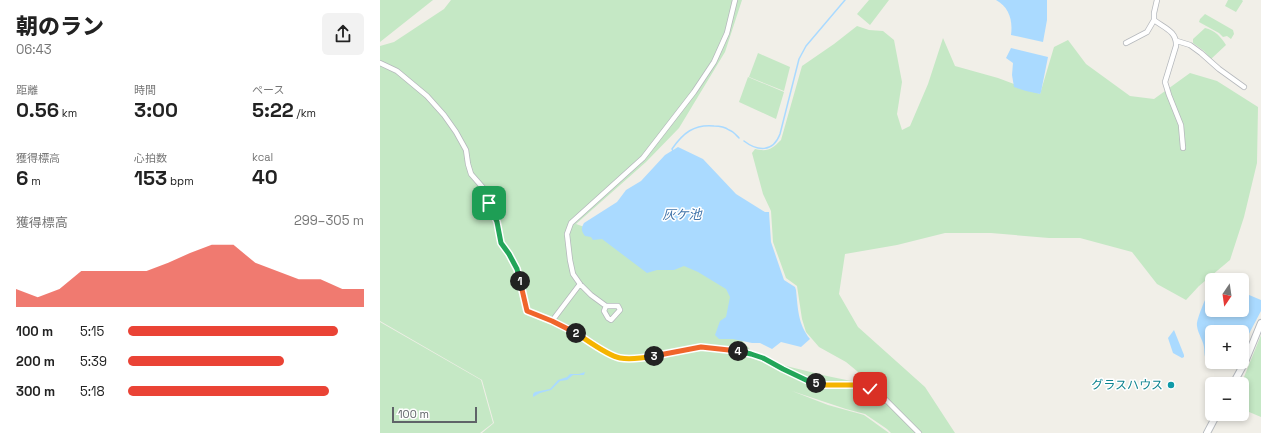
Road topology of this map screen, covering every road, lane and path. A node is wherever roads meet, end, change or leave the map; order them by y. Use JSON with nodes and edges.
{"nodes":[{"id":1,"x":735,"y":0,"type":"edge"},
{"id":2,"x":1157,"y":0,"type":"edge"},
{"id":3,"x":1154,"y":20,"type":"junction"},
{"id":4,"x":1177,"y":41,"type":"junction"},
{"id":5,"x":1126,"y":43,"type":"dead end"},
{"id":6,"x":380,"y":63,"type":"edge"},
{"id":7,"x":1244,"y":87,"type":"dead end"},
{"id":8,"x":1183,"y":148,"type":"dead end"},
{"id":9,"x":580,"y":284,"type":"junction"},
{"id":10,"x":606,"y":306,"type":"dead end"},
{"id":11,"x":552,"y":321,"type":"junction"},
{"id":12,"x":1261,"y":323,"type":"edge"},
{"id":13,"x":1236,"y":377,"type":"edge"},
{"id":14,"x":1213,"y":421,"type":"edge"},
{"id":15,"x":919,"y":433,"type":"edge"},
{"id":16,"x":1207,"y":433,"type":"edge"}],
"edges":[{"from":1,"to":9,"type":"street"},
{"from":2,"to":3,"type":"street"},
{"from":3,"to":4,"type":"street"},
{"from":3,"to":5,"type":"street"},
{"from":4,"to":7,"type":"street"},
{"from":4,"to":8,"type":"street"},
{"from":6,"to":11,"type":"street"},
{"from":9,"to":10,"type":"street"},
{"from":9,"to":11,"type":"street"},
{"from":11,"to":15,"type":"street"},
{"from":12,"to":13,"type":"street"},
{"from":14,"to":16,"type":"street"}]}
